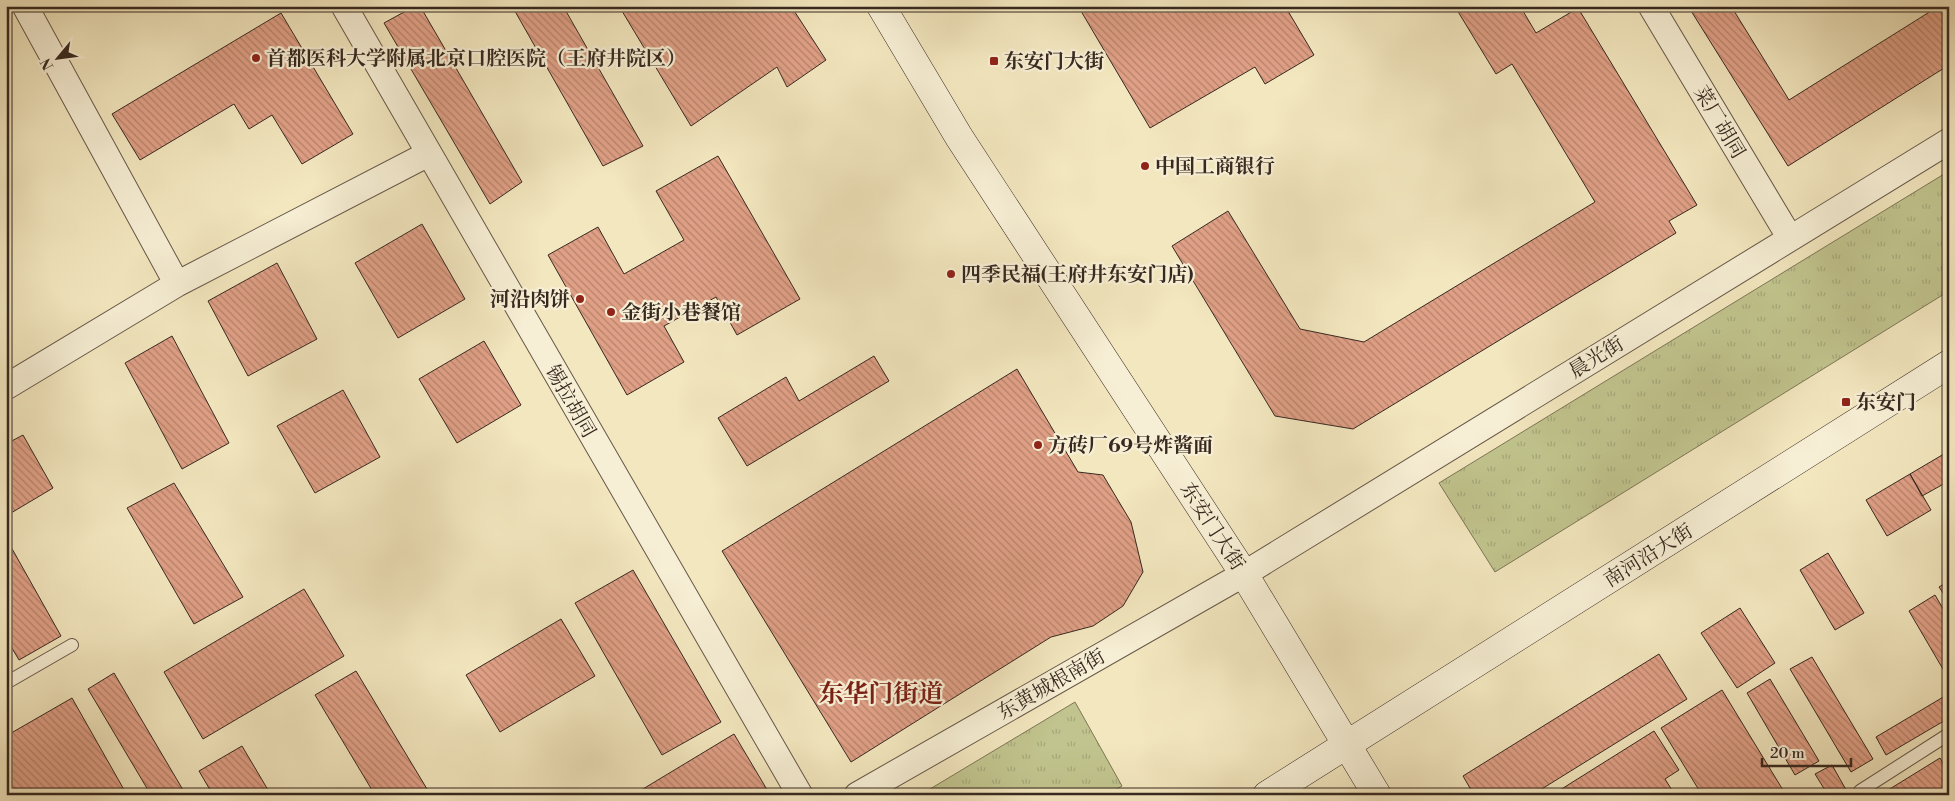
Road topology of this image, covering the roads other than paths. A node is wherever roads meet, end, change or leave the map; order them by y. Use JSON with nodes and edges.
{"nodes":[{"id":1,"x":26,"y":6,"type":"edge"},
{"id":2,"x":344,"y":6,"type":"edge"},
{"id":3,"x":881,"y":6,"type":"edge"},
{"id":4,"x":1651,"y":6,"type":"edge"},
{"id":5,"x":1949,"y":141,"type":"edge"},
{"id":6,"x":428,"y":154,"type":"junction"},
{"id":7,"x":1790,"y":238,"type":"junction"},
{"id":8,"x":177,"y":284,"type":"junction"},
{"id":9,"x":1949,"y":364,"type":"edge"},
{"id":10,"x":6,"y":387,"type":"edge"},
{"id":11,"x":1244,"y":574,"type":"junction"},
{"id":12,"x":72,"y":645,"type":"dead end"},
{"id":13,"x":6,"y":683,"type":"edge"},
{"id":14,"x":1949,"y":734,"type":"edge"},
{"id":15,"x":1346,"y":745,"type":"junction"},
{"id":16,"x":1860,"y":791,"type":"dead end"},
{"id":17,"x":800,"y":795,"type":"edge"},
{"id":18,"x":857,"y":795,"type":"edge"},
{"id":19,"x":1267,"y":795,"type":"edge"},
{"id":20,"x":1377,"y":795,"type":"edge"}],
"edges":[{"from":1,"to":8,"type":"street"},
{"from":2,"to":6,"type":"street","name":"锡拉胡同"},
{"from":3,"to":11,"type":"main road","name":"东安门大街"},
{"from":4,"to":7,"type":"street","name":"菜厂胡同"},
{"from":5,"to":7,"type":"street","name":"晨光街"},
{"from":6,"to":8,"type":"street"},
{"from":6,"to":17,"type":"street","name":"锡拉胡同"},
{"from":7,"to":11,"type":"street","name":"晨光街"},
{"from":8,"to":10,"type":"street"},
{"from":9,"to":15,"type":"main road","name":"南河沿大街"},
{"from":11,"to":15,"type":"main road","name":"东安门大街"},
{"from":11,"to":18,"type":"street","name":"东黄城根南街"},
{"from":12,"to":13,"type":"lane"},
{"from":14,"to":16,"type":"lane"},
{"from":15,"to":19,"type":"main road","name":"南河沿大街"},
{"from":15,"to":20,"type":"main road","name":"东安门大街"}]}
